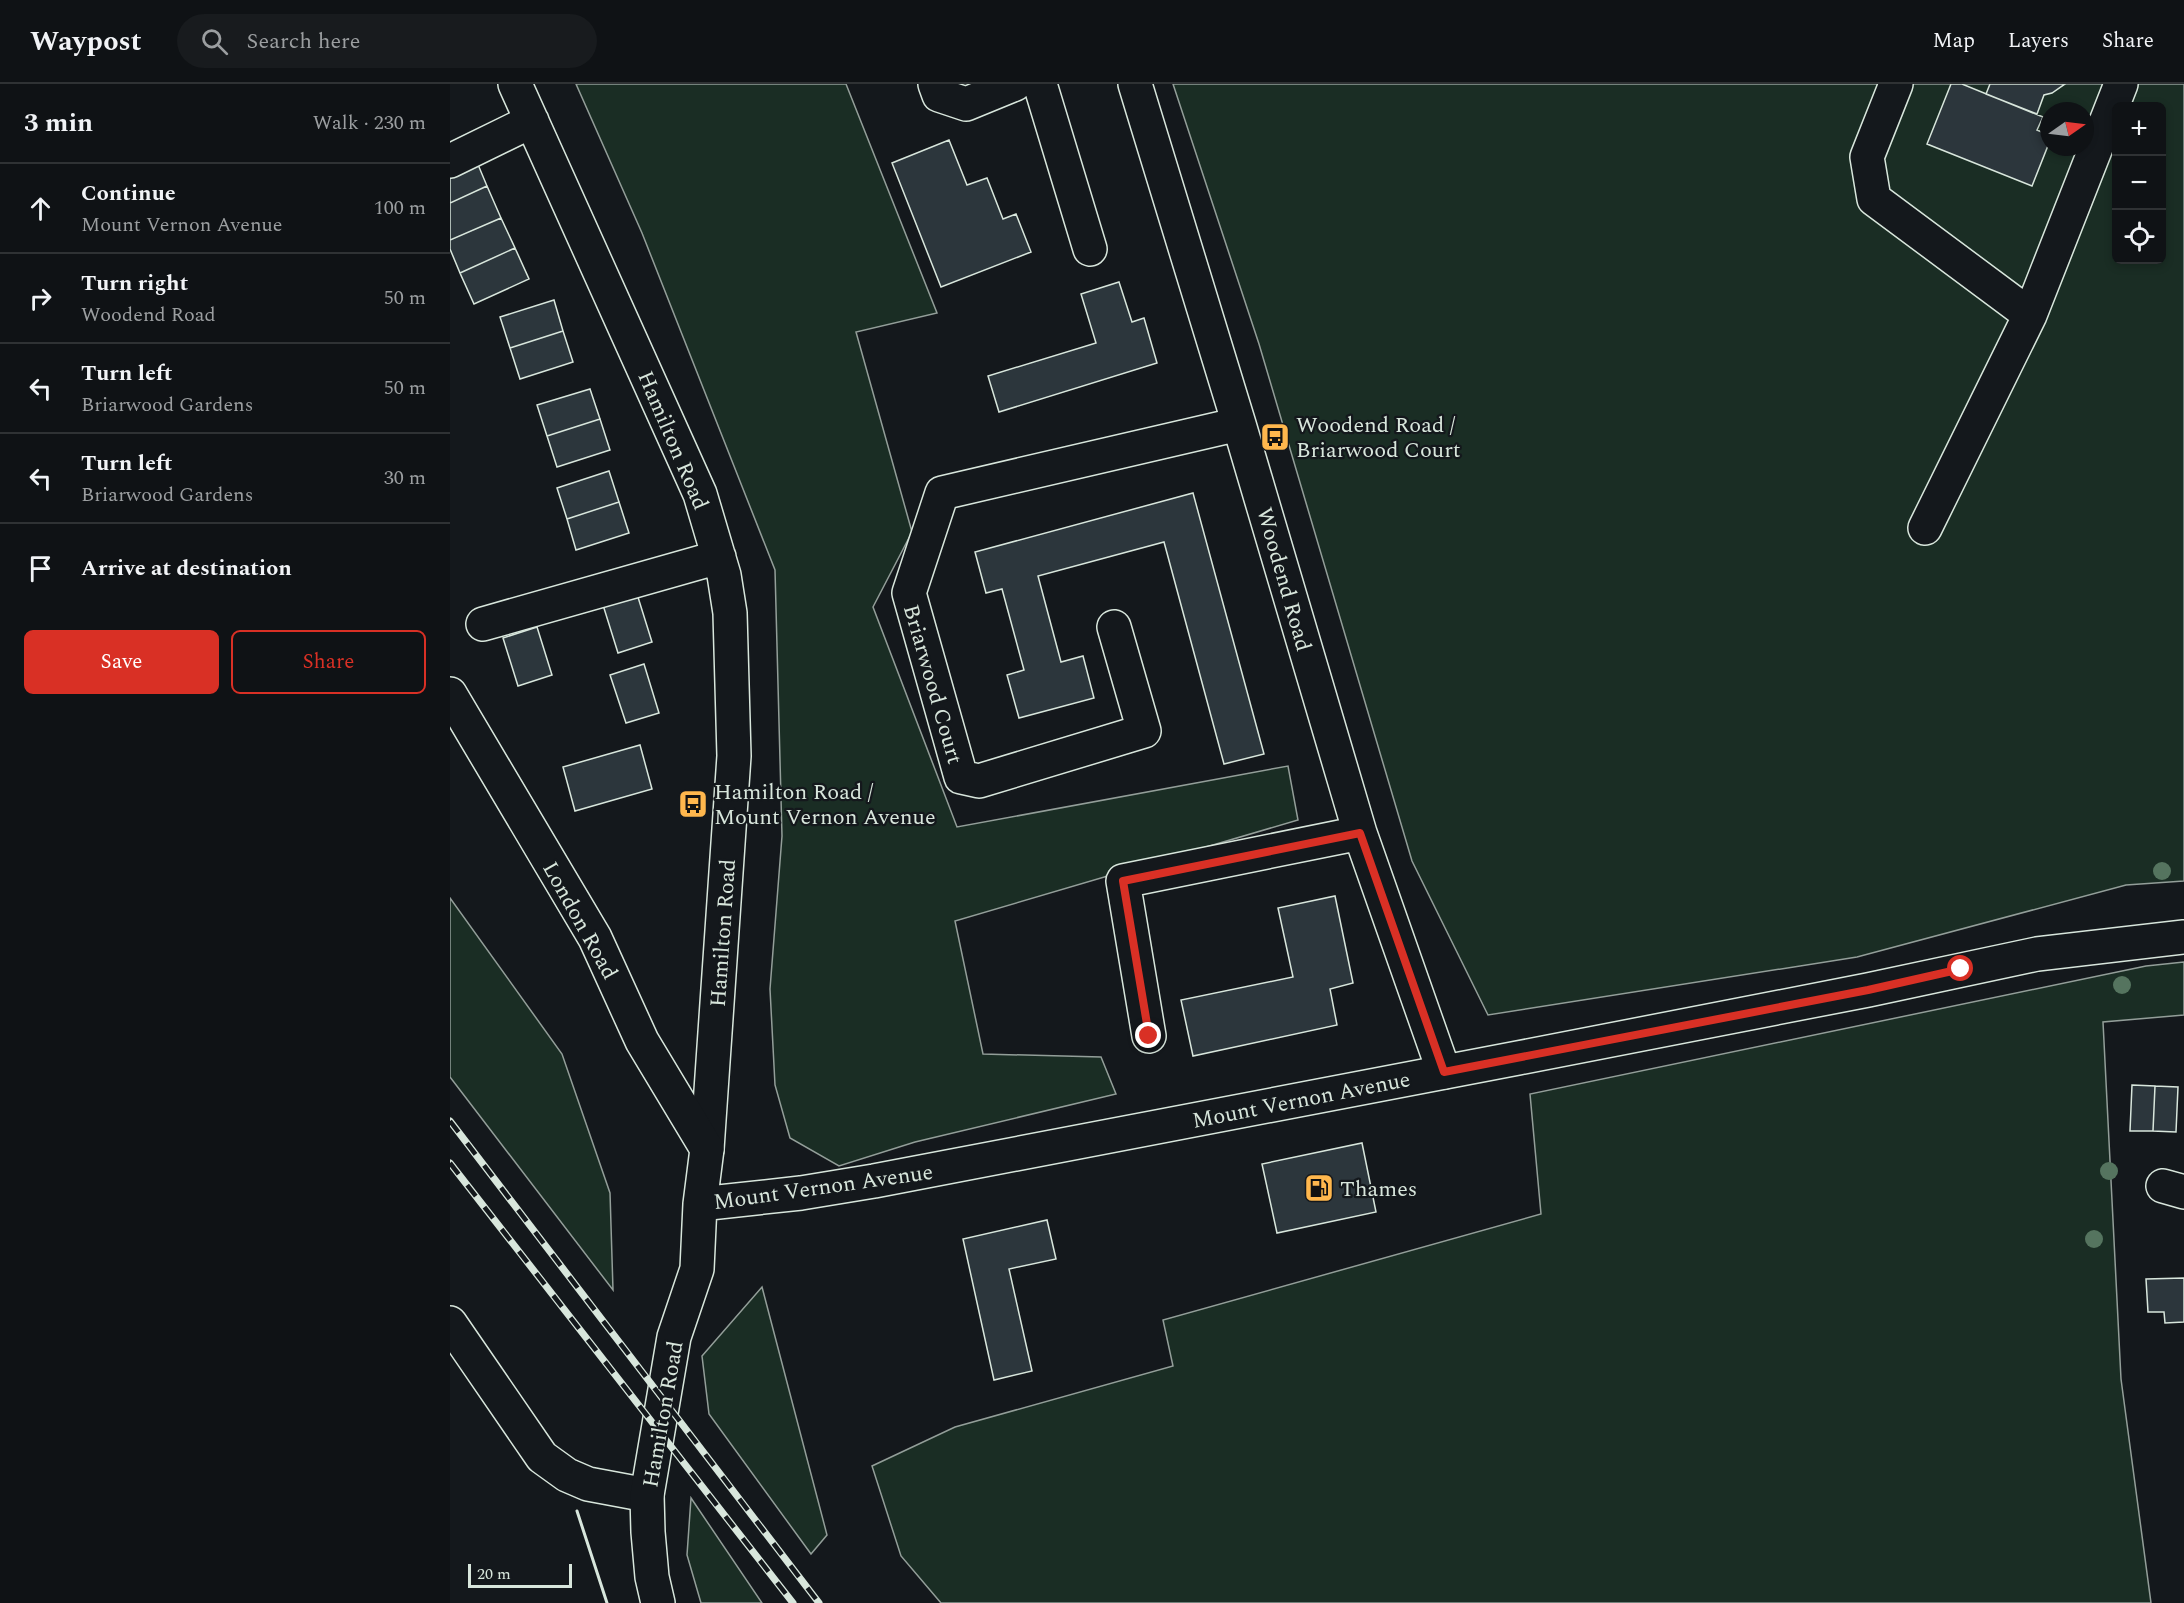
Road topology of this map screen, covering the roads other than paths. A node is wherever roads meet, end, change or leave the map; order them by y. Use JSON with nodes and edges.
{"nodes":[{"id":1,"x":515,"y":84,"type":"edge"},
{"id":2,"x":935,"y":84,"type":"edge"},
{"id":3,"x":1015,"y":84,"type":"edge"},
{"id":4,"x":1040,"y":84,"type":"edge"},
{"id":5,"x":1135,"y":84,"type":"edge"},
{"id":6,"x":1896,"y":84,"type":"edge"},
{"id":7,"x":2121,"y":84,"type":"edge"},
{"id":8,"x":532,"y":121,"type":"junction"},
{"id":9,"x":450,"y":161,"type":"edge"},
{"id":10,"x":1090,"y":249,"type":"dead end"},
{"id":11,"x":2030,"y":315,"type":"junction"},
{"id":12,"x":1239,"y":424,"type":"junction"},
{"id":13,"x":1925,"y":528,"type":"dead end"},
{"id":14,"x":719,"y":557,"type":"junction"},
{"id":15,"x":483,"y":624,"type":"dead end"},
{"id":16,"x":1114,"y":627,"type":"dead end"},
{"id":17,"x":450,"y":694,"type":"edge"},
{"id":18,"x":1360,"y":833,"type":"junction"},
{"id":19,"x":2184,"y":937,"type":"edge"},
{"id":20,"x":1149,"y":1036,"type":"dead end"},
{"id":21,"x":1444,"y":1072,"type":"junction"},
{"id":22,"x":707,"y":1149,"type":"junction"},
{"id":23,"x":699,"y":1204,"type":"junction"},
{"id":24,"x":450,"y":1323,"type":"edge"},
{"id":25,"x":647,"y":1495,"type":"junction"},
{"id":26,"x":658,"y":1603,"type":"edge"}],
"edges":[{"from":1,"to":8,"type":"street","name":"Hamilton Road"},
{"from":2,"to":3,"type":"street"},
{"from":4,"to":10,"type":"street"},
{"from":5,"to":12,"type":"street","name":"Woodend Road"},
{"from":6,"to":11,"type":"street"},
{"from":7,"to":11,"type":"street"},
{"from":8,"to":9,"type":"street"},
{"from":8,"to":14,"type":"street","name":"Hamilton Road"},
{"from":11,"to":13,"type":"street"},
{"from":12,"to":16,"type":"street","name":"Briarwood Court"},
{"from":12,"to":18,"type":"street","name":"Woodend Road"},
{"from":14,"to":15,"type":"street"},
{"from":14,"to":22,"type":"street","name":"Hamilton Road"},
{"from":17,"to":22,"type":"street","name":"London Road"},
{"from":18,"to":20,"type":"street"},
{"from":18,"to":21,"type":"street","name":"Woodend Road"},
{"from":19,"to":21,"type":"street","name":"Mount Vernon Avenue"},
{"from":21,"to":23,"type":"street","name":"Mount Vernon Avenue"},
{"from":22,"to":23,"type":"street","name":"Hamilton Road"},
{"from":23,"to":25,"type":"street","name":"Hamilton Road"},
{"from":24,"to":25,"type":"street"},
{"from":25,"to":26,"type":"street","name":"Hamilton Road"}]}
